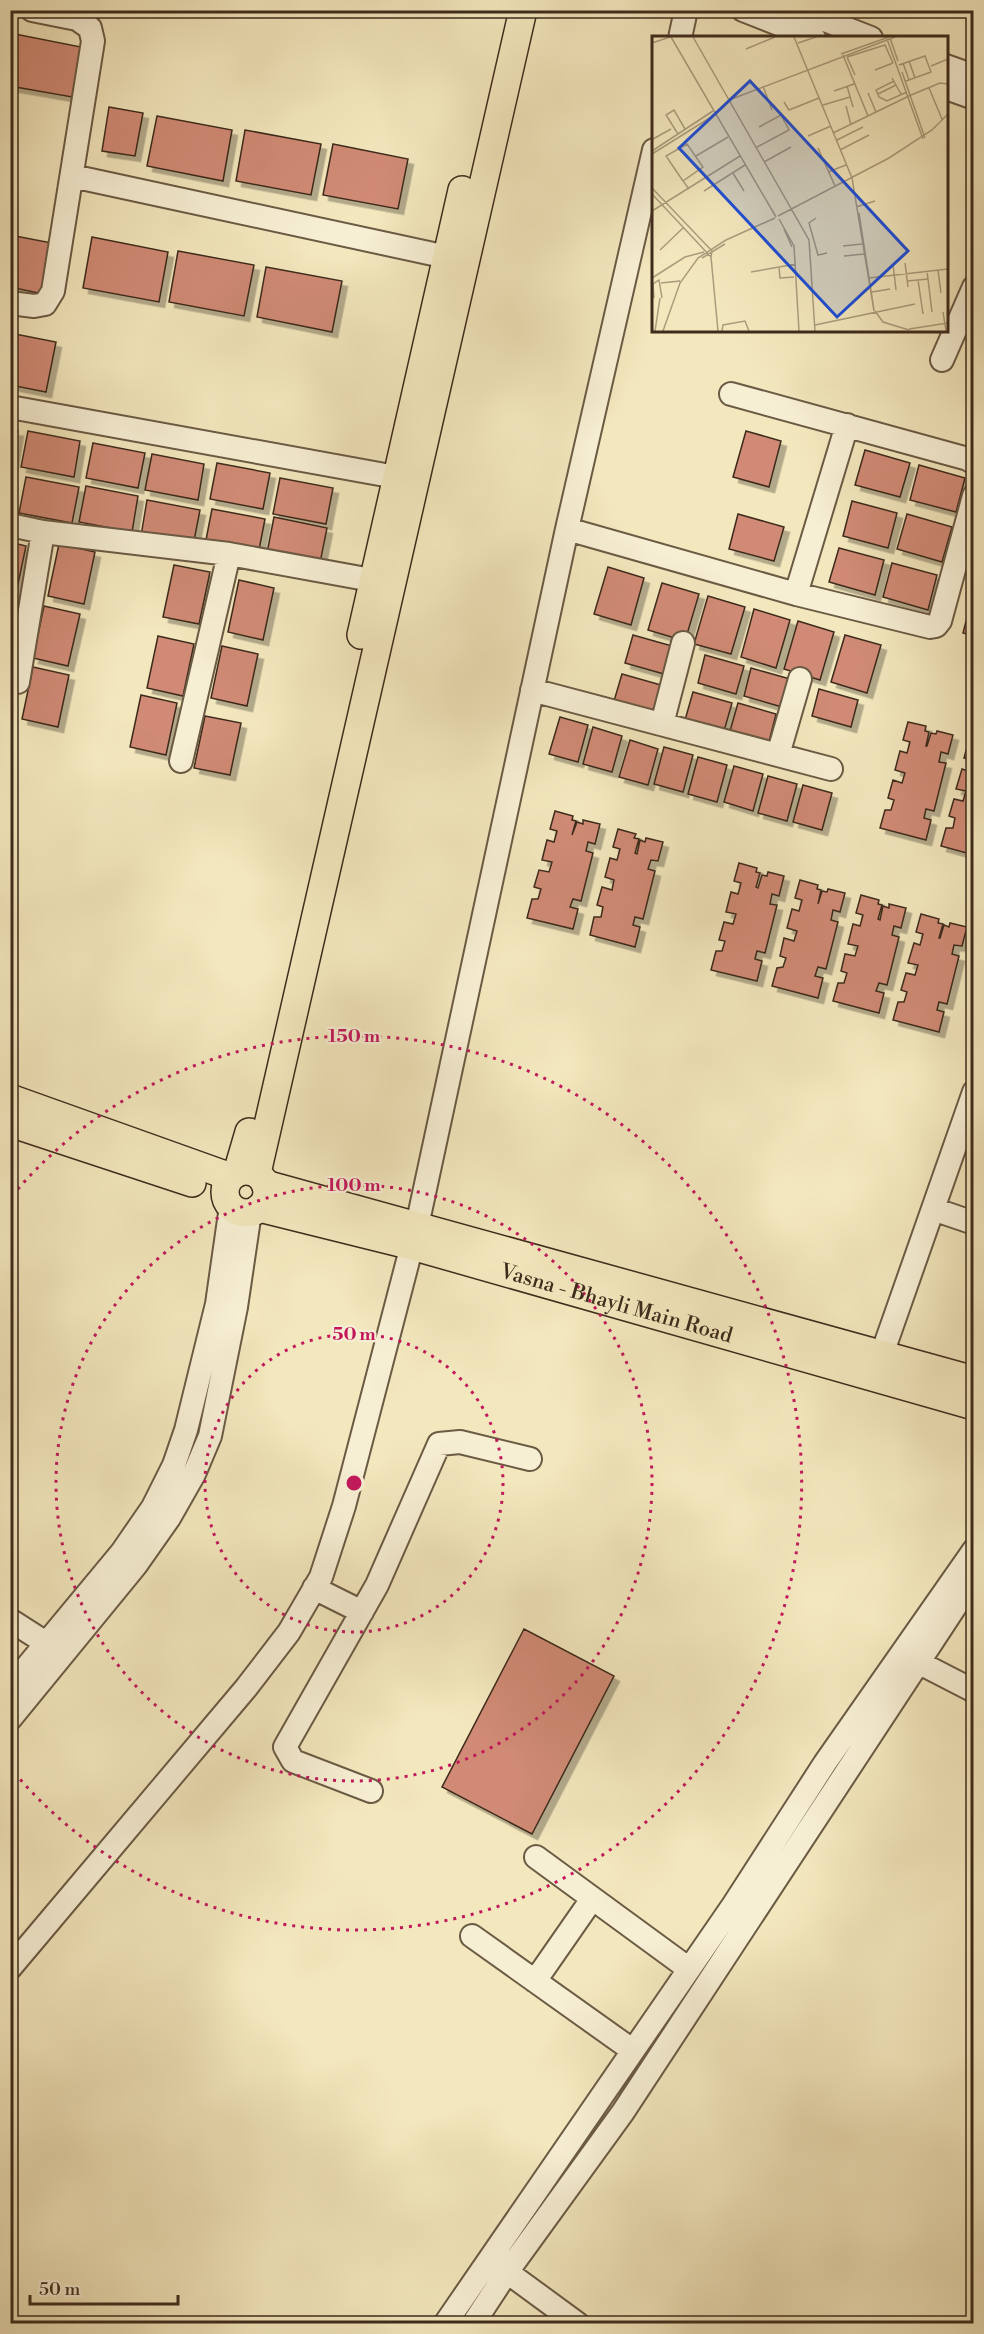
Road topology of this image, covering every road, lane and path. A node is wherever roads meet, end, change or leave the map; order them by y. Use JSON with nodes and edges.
{"nodes":[{"id":1,"x":32,"y":10,"type":"edge"},
{"id":2,"x":504,"y":10,"type":"edge"},
{"id":3,"x":523,"y":10,"type":"edge"},
{"id":4,"x":686,"y":10,"type":"edge"},
{"id":5,"x":743,"y":10,"type":"edge"},
{"id":6,"x":799,"y":10,"type":"edge"},
{"id":7,"x":680,"y":36,"type":"edge"},
{"id":8,"x":809,"y":36,"type":"edge"},
{"id":9,"x":866,"y":36,"type":"edge"},
{"id":10,"x":948,"y":67,"type":"edge"},
{"id":11,"x":974,"y":76,"type":"edge"},
{"id":12,"x":948,"y":89,"type":"edge"},
{"id":13,"x":974,"y":98,"type":"edge"},
{"id":14,"x":652,"y":159,"type":"edge"},
{"id":15,"x":72,"y":176,"type":"junction"},
{"id":16,"x":447,"y":257,"type":"junction"},
{"id":17,"x":974,"y":287,"type":"edge"},
{"id":18,"x":10,"y":303,"type":"edge"},
{"id":19,"x":942,"y":360,"type":"dead end"},
{"id":20,"x":731,"y":394,"type":"dead end"},
{"id":21,"x":10,"y":407,"type":"edge"},
{"id":22,"x":847,"y":425,"type":"junction"},
{"id":23,"x":974,"y":463,"type":"edge"},
{"id":24,"x":396,"y":477,"type":"junction"},
{"id":25,"x":974,"y":496,"type":"edge"},
{"id":26,"x":10,"y":525,"type":"edge"},
{"id":27,"x":567,"y":529,"type":"junction"},
{"id":28,"x":43,"y":532,"type":"junction"},
{"id":29,"x":229,"y":554,"type":"junction"},
{"id":30,"x":382,"y":582,"type":"junction"},
{"id":31,"x":796,"y":594,"type":"junction"},
{"id":32,"x":683,"y":643,"type":"dead end"},
{"id":33,"x":800,"y":679,"type":"dead end"},
{"id":34,"x":18,"y":681,"type":"dead end"},
{"id":35,"x":532,"y":690,"type":"junction"},
{"id":36,"x":662,"y":724,"type":"junction"},
{"id":37,"x":778,"y":755,"type":"junction"},
{"id":38,"x":181,"y":761,"type":"dead end"},
{"id":39,"x":831,"y":769,"type":"dead end"},
{"id":40,"x":974,"y":1092,"type":"edge"},
{"id":41,"x":10,"y":1098,"type":"edge"},
{"id":42,"x":10,"y":1123,"type":"edge"},
{"id":43,"x":244,"y":1191,"type":"junction"},
{"id":44,"x":933,"y":1209,"type":"junction"},
{"id":45,"x":974,"y":1223,"type":"edge"},
{"id":46,"x":414,"y":1236,"type":"junction"},
{"id":47,"x":882,"y":1354,"type":"junction"},
{"id":48,"x":974,"y":1380,"type":"edge"},
{"id":49,"x":974,"y":1406,"type":"edge"},
{"id":50,"x":530,"y":1459,"type":"dead end"},
{"id":51,"x":974,"y":1551,"type":"edge"},
{"id":52,"x":974,"y":1578,"type":"edge"},
{"id":53,"x":314,"y":1588,"type":"junction"},
{"id":54,"x":362,"y":1612,"type":"junction"},
{"id":55,"x":10,"y":1620,"type":"edge"},
{"id":56,"x":55,"y":1649,"type":"junction"},
{"id":57,"x":910,"y":1658,"type":"junction"},
{"id":58,"x":10,"y":1687,"type":"edge"},
{"id":59,"x":974,"y":1691,"type":"edge"},
{"id":60,"x":10,"y":1719,"type":"edge"},
{"id":61,"x":370,"y":1791,"type":"dead end"},
{"id":62,"x":536,"y":1857,"type":"dead end"},
{"id":63,"x":592,"y":1899,"type":"junction"},
{"id":64,"x":472,"y":1936,"type":"dead end"},
{"id":65,"x":10,"y":1968,"type":"edge"},
{"id":66,"x":689,"y":1969,"type":"junction"},
{"id":67,"x":535,"y":1981,"type":"junction"},
{"id":68,"x":632,"y":2050,"type":"junction"},
{"id":69,"x":491,"y":2254,"type":"junction"},
{"id":70,"x":507,"y":2272,"type":"junction"},
{"id":71,"x":445,"y":2324,"type":"edge"},
{"id":72,"x":473,"y":2324,"type":"edge"},
{"id":73,"x":578,"y":2324,"type":"edge"}],
"edges":[{"from":1,"to":15,"type":"street"},
{"from":2,"to":16,"type":"main road"},
{"from":3,"to":30,"type":"main road"},
{"from":4,"to":7,"type":"street"},
{"from":5,"to":8,"type":"street"},
{"from":6,"to":9,"type":"street"},
{"from":10,"to":11,"type":"street"},
{"from":12,"to":13,"type":"street"},
{"from":14,"to":27,"type":"street"},
{"from":15,"to":16,"type":"street"},
{"from":15,"to":18,"type":"street"},
{"from":16,"to":24,"type":"main road"},
{"from":17,"to":19,"type":"street"},
{"from":20,"to":22,"type":"street"},
{"from":21,"to":24,"type":"street"},
{"from":22,"to":23,"type":"street"},
{"from":22,"to":31,"type":"street"},
{"from":24,"to":30,"type":"main road"},
{"from":25,"to":31,"type":"street"},
{"from":26,"to":28,"type":"street"},
{"from":27,"to":31,"type":"street"},
{"from":27,"to":35,"type":"street"},
{"from":28,"to":29,"type":"street"},
{"from":28,"to":34,"type":"street"},
{"from":29,"to":30,"type":"street"},
{"from":29,"to":38,"type":"street"},
{"from":30,"to":43,"type":"main road"},
{"from":32,"to":36,"type":"street"},
{"from":33,"to":37,"type":"street"},
{"from":35,"to":36,"type":"street"},
{"from":35,"to":46,"type":"street"},
{"from":36,"to":37,"type":"street"},
{"from":37,"to":39,"type":"street"},
{"from":40,"to":44,"type":"street"},
{"from":41,"to":43,"type":"main road","name":"Vasna - Bhayli Main Road"},
{"from":42,"to":43,"type":"main road","name":"Vasna - Bhayli Main Road"},
{"from":43,"to":46,"type":"main road","name":"Vasna - Bhayli Main Road"},
{"from":43,"to":56,"type":"street"},
{"from":44,"to":45,"type":"street"},
{"from":44,"to":47,"type":"street"},
{"from":46,"to":47,"type":"main road","name":"Vasna - Bhayli Main Road"},
{"from":46,"to":49,"type":"main road","name":"Vasna - Bhayli Main Road"},
{"from":46,"to":53,"type":"street"},
{"from":47,"to":48,"type":"main road","name":"Vasna - Bhayli Main Road"},
{"from":50,"to":54,"type":"street"},
{"from":51,"to":57,"type":"street"},
{"from":52,"to":57,"type":"street"},
{"from":53,"to":54,"type":"street"},
{"from":53,"to":65,"type":"street"},
{"from":54,"to":61,"type":"street"},
{"from":55,"to":56,"type":"street"},
{"from":56,"to":58,"type":"street"},
{"from":56,"to":60,"type":"street"},
{"from":57,"to":59,"type":"street"},
{"from":57,"to":66,"type":"street"},
{"from":57,"to":70,"type":"street"},
{"from":62,"to":63,"type":"street"},
{"from":63,"to":66,"type":"street"},
{"from":63,"to":67,"type":"street"},
{"from":64,"to":67,"type":"street"},
{"from":66,"to":68,"type":"street"},
{"from":67,"to":68,"type":"street"},
{"from":68,"to":69,"type":"street"},
{"from":69,"to":70,"type":"street"},
{"from":69,"to":71,"type":"street"},
{"from":70,"to":72,"type":"street"},
{"from":70,"to":73,"type":"street"}]}
